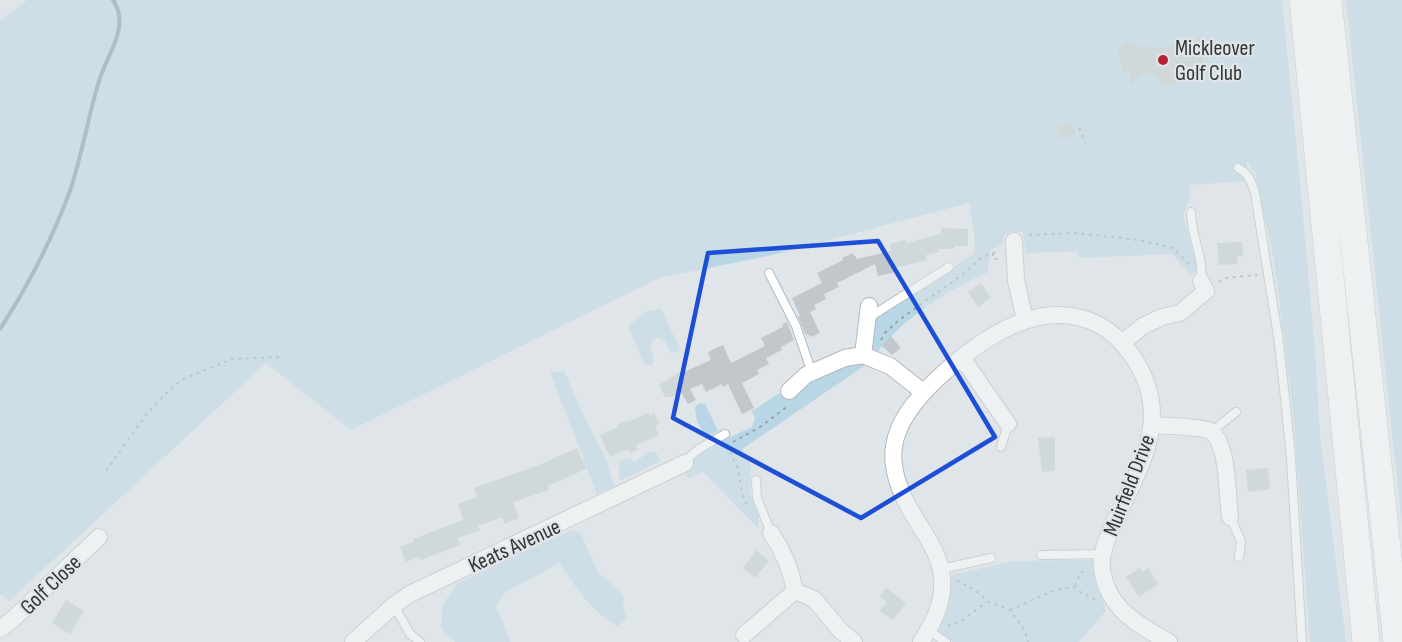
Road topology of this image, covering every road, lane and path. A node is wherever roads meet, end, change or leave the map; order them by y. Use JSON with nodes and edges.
{"nodes":[{"id":1,"x":1303,"y":0,"type":"edge"},
{"id":2,"x":1328,"y":0,"type":"edge"},
{"id":3,"x":1079,"y":128,"type":"dead end"},
{"id":4,"x":1085,"y":142,"type":"dead end"},
{"id":5,"x":1238,"y":168,"type":"dead end"},
{"id":6,"x":1191,"y":212,"type":"dead end"},
{"id":7,"x":1013,"y":238,"type":"junction"},
{"id":8,"x":1002,"y":257,"type":"junction"},
{"id":9,"x":949,"y":267,"type":"dead end"},
{"id":10,"x":770,"y":273,"type":"dead end"},
{"id":11,"x":1269,"y":273,"type":"junction"},
{"id":12,"x":1203,"y":284,"type":"junction"},
{"id":13,"x":868,"y":312,"type":"joint"},
{"id":14,"x":1024,"y":320,"type":"junction"},
{"id":15,"x":1122,"y":343,"type":"junction"},
{"id":16,"x":280,"y":357,"type":"dead end"},
{"id":17,"x":868,"y":357,"type":"junction"},
{"id":18,"x":962,"y":357,"type":"junction"},
{"id":19,"x":812,"y":372,"type":"junction"},
{"id":20,"x":923,"y":392,"type":"junction"},
{"id":21,"x":788,"y":396,"type":"joint"},
{"id":22,"x":1236,"y":412,"type":"dead end"},
{"id":23,"x":1008,"y":424,"type":"joint"},
{"id":24,"x":1152,"y":424,"type":"junction"},
{"id":25,"x":1211,"y":432,"type":"junction"},
{"id":26,"x":725,"y":434,"type":"dead end"},
{"id":27,"x":1001,"y":447,"type":"dead end"},
{"id":28,"x":720,"y":448,"type":"dead end"},
{"id":29,"x":685,"y":463,"type":"joint"},
{"id":30,"x":106,"y":471,"type":"dead end"},
{"id":31,"x":756,"y":480,"type":"dead end"},
{"id":32,"x":1230,"y":517,"type":"joint"},
{"id":33,"x":771,"y":533,"type":"joint"},
{"id":34,"x":99,"y":537,"type":"dead end"},
{"id":35,"x":1041,"y":555,"type":"dead end"},
{"id":36,"x":1239,"y":557,"type":"dead end"},
{"id":37,"x":991,"y":558,"type":"dead end"},
{"id":38,"x":1102,"y":558,"type":"junction"},
{"id":39,"x":942,"y":573,"type":"junction"},
{"id":40,"x":1074,"y":587,"type":"junction"},
{"id":41,"x":795,"y":591,"type":"junction"},
{"id":42,"x":987,"y":601,"type":"junction"},
{"id":43,"x":394,"y":605,"type":"junction"},
{"id":44,"x":1116,"y":605,"type":"junction"},
{"id":45,"x":1010,"y":610,"type":"junction"},
{"id":46,"x":0,"y":629,"type":"edge"},
{"id":47,"x":927,"y":632,"type":"edge"},
{"id":48,"x":744,"y":635,"type":"dead end"},
{"id":49,"x":353,"y":642,"type":"edge"},
{"id":50,"x":420,"y":642,"type":"edge"},
{"id":51,"x":854,"y":642,"type":"edge"},
{"id":52,"x":945,"y":642,"type":"edge"},
{"id":53,"x":1028,"y":642,"type":"edge"},
{"id":54,"x":1169,"y":642,"type":"edge"},
{"id":55,"x":1302,"y":642,"type":"edge"},
{"id":56,"x":1366,"y":642,"type":"edge"},
{"id":57,"x":1397,"y":642,"type":"edge"}],
"edges":[{"from":1,"to":56,"type":"highway"},
{"from":2,"to":57,"type":"highway"},
{"from":3,"to":4,"type":"path"},
{"from":5,"to":11,"type":"lane"},
{"from":6,"to":12,"type":"lane"},
{"from":7,"to":8,"type":"street"},
{"from":7,"to":8,"type":"path"},
{"from":7,"to":12,"type":"path"},
{"from":8,"to":14,"type":"street"},
{"from":8,"to":17,"type":"path"},
{"from":9,"to":13,"type":"lane"},
{"from":10,"to":19,"type":"lane"},
{"from":11,"to":12,"type":"path"},
{"from":11,"to":55,"type":"lane"},
{"from":12,"to":15,"type":"street"},
{"from":13,"to":17,"type":"street"},
{"from":14,"to":15,"type":"street","name":"Muirfield Drive"},
{"from":14,"to":18,"type":"street","name":"Muirfield Drive"},
{"from":15,"to":24,"type":"street","name":"Muirfield Drive"},
{"from":16,"to":30,"type":"path"},
{"from":17,"to":19,"type":"street"},
{"from":17,"to":20,"type":"street"},
{"from":18,"to":20,"type":"street","name":"Muirfield Drive"},
{"from":18,"to":23,"type":"street"},
{"from":19,"to":21,"type":"street"},
{"from":20,"to":39,"type":"street","name":"Muirfield Drive"},
{"from":21,"to":28,"type":"path"},
{"from":22,"to":25,"type":"lane"},
{"from":23,"to":27,"type":"lane"},
{"from":24,"to":25,"type":"street"},
{"from":24,"to":38,"type":"street","name":"Muirfield Drive"},
{"from":25,"to":32,"type":"street"},
{"from":26,"to":29,"type":"lane"},
{"from":29,"to":43,"type":"street","name":"Keats Avenue"},
{"from":31,"to":33,"type":"lane"},
{"from":32,"to":36,"type":"lane"},
{"from":33,"to":41,"type":"street"},
{"from":34,"to":46,"type":"street","name":"Golf Close"},
{"from":35,"to":38,"type":"lane"},
{"from":37,"to":39,"type":"lane"},
{"from":38,"to":40,"type":"path"},
{"from":38,"to":44,"type":"street","name":"Muirfield Drive"},
{"from":39,"to":42,"type":"path"},
{"from":39,"to":47,"type":"street"},
{"from":40,"to":44,"type":"path"},
{"from":40,"to":45,"type":"path"},
{"from":41,"to":48,"type":"street"},
{"from":41,"to":51,"type":"street"},
{"from":42,"to":45,"type":"path"},
{"from":42,"to":47,"type":"path"},
{"from":43,"to":49,"type":"street","name":"Keats Avenue"},
{"from":43,"to":50,"type":"lane"},
{"from":44,"to":54,"type":"street","name":"Muirfield Drive"},
{"from":45,"to":53,"type":"path"},
{"from":47,"to":52,"type":"lane"}]}
